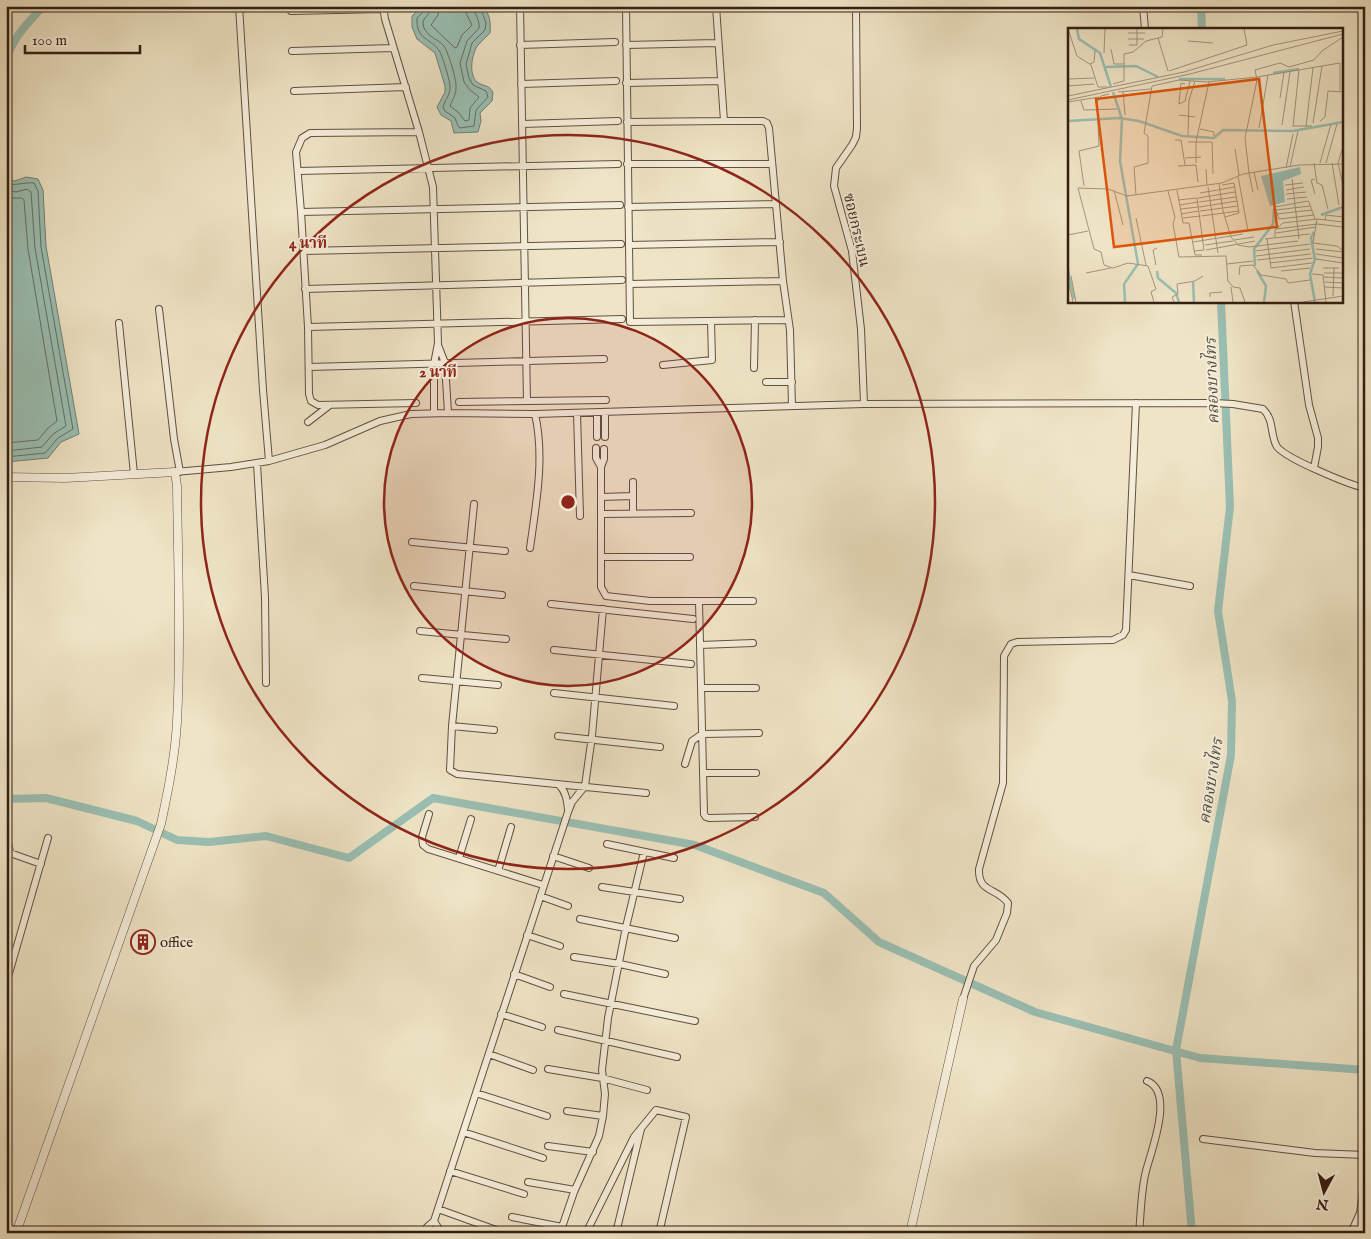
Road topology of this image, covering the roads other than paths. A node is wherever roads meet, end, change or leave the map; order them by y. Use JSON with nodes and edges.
{"nodes":[{"id":1,"x":239,"y":6,"type":"edge"},
{"id":2,"x":520,"y":6,"type":"edge"},
{"id":3,"x":626,"y":6,"type":"edge"},
{"id":4,"x":716,"y":6,"type":"edge"},
{"id":5,"x":856,"y":6,"type":"edge"},
{"id":6,"x":1143,"y":6,"type":"edge"},
{"id":7,"x":383,"y":8,"type":"edge"},
{"id":8,"x":291,"y":11,"type":"dead end"},
{"id":9,"x":1145,"y":28,"type":"edge"},
{"id":10,"x":615,"y":42,"type":"dead end"},
{"id":11,"x":717,"y":43,"type":"junction"},
{"id":12,"x":520,"y":45,"type":"junction"},
{"id":13,"x":626,"y":45,"type":"junction"},
{"id":14,"x":394,"y":48,"type":"junction"},
{"id":15,"x":292,"y":51,"type":"dead end"},
{"id":16,"x":616,"y":81,"type":"dead end"},
{"id":17,"x":720,"y":81,"type":"junction"},
{"id":18,"x":626,"y":83,"type":"junction"},
{"id":19,"x":521,"y":84,"type":"junction"},
{"id":20,"x":406,"y":88,"type":"junction"},
{"id":21,"x":294,"y":90,"type":"dead end"},
{"id":22,"x":618,"y":121,"type":"dead end"},
{"id":23,"x":724,"y":121,"type":"junction"},
{"id":24,"x":627,"y":122,"type":"junction"},
{"id":25,"x":522,"y":124,"type":"junction"},
{"id":26,"x":419,"y":132,"type":"junction"},
{"id":27,"x":618,"y":164,"type":"dead end"},
{"id":28,"x":628,"y":164,"type":"junction"},
{"id":29,"x":772,"y":164,"type":"junction"},
{"id":30,"x":523,"y":166,"type":"junction"},
{"id":31,"x":429,"y":168,"type":"junction"},
{"id":32,"x":298,"y":171,"type":"junction"},
{"id":33,"x":776,"y":204,"type":"junction"},
{"id":34,"x":620,"y":205,"type":"dead end"},
{"id":35,"x":523,"y":207,"type":"junction"},
{"id":36,"x":628,"y":207,"type":"junction"},
{"id":37,"x":434,"y":209,"type":"junction"},
{"id":38,"x":301,"y":212,"type":"junction"},
{"id":39,"x":780,"y":242,"type":"junction"},
{"id":40,"x":621,"y":244,"type":"dead end"},
{"id":41,"x":629,"y":244,"type":"junction"},
{"id":42,"x":524,"y":246,"type":"junction"},
{"id":43,"x":435,"y":248,"type":"junction"},
{"id":44,"x":303,"y":251,"type":"junction"},
{"id":45,"x":622,"y":280,"type":"dead end"},
{"id":46,"x":783,"y":281,"type":"junction"},
{"id":47,"x":525,"y":282,"type":"junction"},
{"id":48,"x":630,"y":284,"type":"junction"},
{"id":49,"x":436,"y":285,"type":"junction"},
{"id":50,"x":306,"y":289,"type":"junction"},
{"id":51,"x":1294,"y":302,"type":"edge"},
{"id":52,"x":159,"y":309,"type":"dead end"},
{"id":53,"x":622,"y":319,"type":"dead end"},
{"id":54,"x":755,"y":320,"type":"junction"},
{"id":55,"x":788,"y":320,"type":"junction"},
{"id":56,"x":525,"y":321,"type":"junction"},
{"id":57,"x":711,"y":321,"type":"junction"},
{"id":58,"x":119,"y":323,"type":"dead end"},
{"id":59,"x":437,"y":324,"type":"junction"},
{"id":60,"x":308,"y":328,"type":"junction"},
{"id":61,"x":438,"y":343,"type":"junction"},
{"id":62,"x":604,"y":359,"type":"dead end"},
{"id":63,"x":526,"y":361,"type":"junction"},
{"id":64,"x":445,"y":363,"type":"junction"},
{"id":65,"x":434,"y":364,"type":"junction"},
{"id":66,"x":663,"y":365,"type":"dead end"},
{"id":67,"x":309,"y":367,"type":"junction"},
{"id":68,"x":754,"y":368,"type":"dead end"},
{"id":69,"x":766,"y":382,"type":"dead end"},
{"id":70,"x":792,"y":382,"type":"junction"},
{"id":71,"x":606,"y":400,"type":"dead end"},
{"id":72,"x":527,"y":401,"type":"junction"},
{"id":73,"x":460,"y":402,"type":"dead end"},
{"id":74,"x":416,"y":403,"type":"dead end"},
{"id":75,"x":1136,"y":403,"type":"junction"},
{"id":76,"x":864,"y":404,"type":"junction"},
{"id":77,"x":331,"y":405,"type":"junction"},
{"id":78,"x":792,"y":406,"type":"junction"},
{"id":79,"x":604,"y":412,"type":"junction"},
{"id":80,"x":434,"y":413,"type":"junction"},
{"id":81,"x":448,"y":413,"type":"junction"},
{"id":82,"x":577,"y":413,"type":"junction"},
{"id":83,"x":596,"y":413,"type":"junction"},
{"id":84,"x":535,"y":414,"type":"junction"},
{"id":85,"x":308,"y":422,"type":"dead end"},
{"id":86,"x":597,"y":437,"type":"dead end"},
{"id":87,"x":605,"y":437,"type":"dead end"},
{"id":88,"x":596,"y":448,"type":"dead end"},
{"id":89,"x":604,"y":449,"type":"dead end"},
{"id":90,"x":269,"y":461,"type":"junction"},
{"id":91,"x":257,"y":464,"type":"junction"},
{"id":92,"x":601,"y":467,"type":"junction"},
{"id":93,"x":1314,"y":468,"type":"junction"},
{"id":94,"x":177,"y":472,"type":"junction"},
{"id":95,"x":134,"y":474,"type":"junction"},
{"id":96,"x":6,"y":477,"type":"edge"},
{"id":97,"x":633,"y":482,"type":"dead end"},
{"id":98,"x":1365,"y":488,"type":"edge"},
{"id":99,"x":633,"y":496,"type":"junction"},
{"id":100,"x":601,"y":497,"type":"junction"},
{"id":101,"x":474,"y":504,"type":"dead end"},
{"id":102,"x":691,"y":513,"type":"dead end"},
{"id":103,"x":602,"y":514,"type":"junction"},
{"id":104,"x":633,"y":514,"type":"junction"},
{"id":105,"x":580,"y":516,"type":"dead end"},
{"id":106,"x":412,"y":542,"type":"dead end"},
{"id":107,"x":470,"y":548,"type":"junction"},
{"id":108,"x":530,"y":548,"type":"dead end"},
{"id":109,"x":505,"y":552,"type":"dead end"},
{"id":110,"x":690,"y":557,"type":"dead end"},
{"id":111,"x":602,"y":558,"type":"junction"},
{"id":112,"x":1129,"y":574,"type":"junction"},
{"id":113,"x":414,"y":586,"type":"dead end"},
{"id":114,"x":1190,"y":586,"type":"dead end"},
{"id":115,"x":466,"y":591,"type":"junction"},
{"id":116,"x":502,"y":595,"type":"dead end"},
{"id":117,"x":699,"y":601,"type":"junction"},
{"id":118,"x":753,"y":601,"type":"dead end"},
{"id":119,"x":551,"y":604,"type":"dead end"},
{"id":120,"x":603,"y":610,"type":"junction"},
{"id":121,"x":693,"y":619,"type":"dead end"},
{"id":122,"x":420,"y":631,"type":"dead end"},
{"id":123,"x":461,"y":635,"type":"junction"},
{"id":124,"x":506,"y":639,"type":"dead end"},
{"id":125,"x":753,"y":643,"type":"dead end"},
{"id":126,"x":700,"y":645,"type":"junction"},
{"id":127,"x":554,"y":650,"type":"dead end"},
{"id":128,"x":599,"y":654,"type":"junction"},
{"id":129,"x":691,"y":664,"type":"dead end"},
{"id":130,"x":422,"y":678,"type":"dead end"},
{"id":131,"x":456,"y":681,"type":"junction"},
{"id":132,"x":266,"y":683,"type":"dead end"},
{"id":133,"x":498,"y":685,"type":"dead end"},
{"id":134,"x":701,"y":688,"type":"junction"},
{"id":135,"x":756,"y":688,"type":"dead end"},
{"id":136,"x":554,"y":693,"type":"dead end"},
{"id":137,"x":596,"y":698,"type":"junction"},
{"id":138,"x":674,"y":706,"type":"dead end"},
{"id":139,"x":452,"y":726,"type":"junction"},
{"id":140,"x":494,"y":730,"type":"dead end"},
{"id":141,"x":759,"y":733,"type":"dead end"},
{"id":142,"x":702,"y":734,"type":"junction"},
{"id":143,"x":558,"y":736,"type":"dead end"},
{"id":144,"x":592,"y":740,"type":"junction"},
{"id":145,"x":660,"y":748,"type":"dead end"},
{"id":146,"x":685,"y":764,"type":"dead end"},
{"id":147,"x":703,"y":773,"type":"junction"},
{"id":148,"x":756,"y":773,"type":"dead end"},
{"id":149,"x":557,"y":783,"type":"junction"},
{"id":150,"x":585,"y":786,"type":"junction"},
{"id":151,"x":646,"y":792,"type":"dead end"},
{"id":152,"x":568,"y":812,"type":"junction"},
{"id":153,"x":429,"y":814,"type":"dead end"},
{"id":154,"x":755,"y":817,"type":"dead end"},
{"id":155,"x":471,"y":819,"type":"dead end"},
{"id":156,"x":511,"y":827,"type":"dead end"},
{"id":157,"x":48,"y":838,"type":"dead end"},
{"id":158,"x":8,"y":841,"type":"dead end"},
{"id":159,"x":607,"y":844,"type":"dead end"},
{"id":160,"x":644,"y":852,"type":"junction"},
{"id":161,"x":553,"y":856,"type":"junction"},
{"id":162,"x":459,"y":858,"type":"junction"},
{"id":163,"x":674,"y":858,"type":"dead end"},
{"id":164,"x":41,"y":864,"type":"junction"},
{"id":165,"x":589,"y":868,"type":"dead end"},
{"id":166,"x":498,"y":870,"type":"junction"},
{"id":167,"x":543,"y":885,"type":"junction"},
{"id":168,"x":602,"y":886,"type":"dead end"},
{"id":169,"x":634,"y":891,"type":"junction"},
{"id":170,"x":540,"y":896,"type":"junction"},
{"id":171,"x":680,"y":899,"type":"dead end"},
{"id":172,"x":568,"y":906,"type":"dead end"},
{"id":173,"x":580,"y":919,"type":"dead end"},
{"id":174,"x":626,"y":927,"type":"junction"},
{"id":175,"x":527,"y":935,"type":"junction"},
{"id":176,"x":675,"y":938,"type":"dead end"},
{"id":177,"x":560,"y":946,"type":"dead end"},
{"id":178,"x":574,"y":957,"type":"dead end"},
{"id":179,"x":620,"y":964,"type":"junction"},
{"id":180,"x":514,"y":974,"type":"junction"},
{"id":181,"x":665,"y":974,"type":"dead end"},
{"id":182,"x":6,"y":984,"type":"edge"},
{"id":183,"x":550,"y":987,"type":"dead end"},
{"id":184,"x":564,"y":994,"type":"dead end"},
{"id":185,"x":963,"y":999,"type":"joint"},
{"id":186,"x":611,"y":1003,"type":"junction"},
{"id":187,"x":501,"y":1014,"type":"junction"},
{"id":188,"x":695,"y":1021,"type":"dead end"},
{"id":189,"x":542,"y":1027,"type":"dead end"},
{"id":190,"x":558,"y":1030,"type":"dead end"},
{"id":191,"x":606,"y":1040,"type":"junction"},
{"id":192,"x":488,"y":1054,"type":"junction"},
{"id":193,"x":677,"y":1057,"type":"dead end"},
{"id":194,"x":548,"y":1069,"type":"dead end"},
{"id":195,"x":533,"y":1070,"type":"dead end"},
{"id":196,"x":602,"y":1078,"type":"junction"},
{"id":197,"x":1147,"y":1081,"type":"dead end"},
{"id":198,"x":647,"y":1090,"type":"dead end"},
{"id":199,"x":476,"y":1093,"type":"junction"},
{"id":200,"x":567,"y":1111,"type":"dead end"},
{"id":201,"x":547,"y":1116,"type":"dead end"},
{"id":202,"x":603,"y":1116,"type":"junction"},
{"id":203,"x":641,"y":1126,"type":"junction"},
{"id":204,"x":463,"y":1132,"type":"junction"},
{"id":205,"x":1203,"y":1139,"type":"dead end"},
{"id":206,"x":548,"y":1146,"type":"dead end"},
{"id":207,"x":593,"y":1152,"type":"junction"},
{"id":208,"x":1365,"y":1156,"type":"edge"},
{"id":209,"x":543,"y":1158,"type":"dead end"},
{"id":210,"x":450,"y":1172,"type":"junction"},
{"id":211,"x":1365,"y":1179,"type":"edge"},
{"id":212,"x":528,"y":1182,"type":"dead end"},
{"id":213,"x":575,"y":1190,"type":"junction"},
{"id":214,"x":524,"y":1194,"type":"dead end"},
{"id":215,"x":438,"y":1209,"type":"junction"},
{"id":216,"x":512,"y":1217,"type":"dead end"},
{"id":217,"x":434,"y":1221,"type":"junction"},
{"id":218,"x":1355,"y":1225,"type":"junction"},
{"id":219,"x":1365,"y":1226,"type":"edge"},
{"id":220,"x":499,"y":1230,"type":"dead end"},
{"id":221,"x":561,"y":1230,"type":"edge"},
{"id":222,"x":586,"y":1231,"type":"edge"},
{"id":223,"x":16,"y":1233,"type":"edge"},
{"id":224,"x":425,"y":1233,"type":"edge"},
{"id":225,"x":438,"y":1233,"type":"edge"},
{"id":226,"x":598,"y":1233,"type":"edge"},
{"id":227,"x":616,"y":1233,"type":"edge"},
{"id":228,"x":659,"y":1233,"type":"edge"},
{"id":229,"x":910,"y":1233,"type":"edge"},
{"id":230,"x":1139,"y":1233,"type":"edge"},
{"id":231,"x":1351,"y":1233,"type":"edge"}],
"edges":[{"from":1,"to":90,"type":"street"},
{"from":2,"to":12,"type":"street"},
{"from":3,"to":13,"type":"street"},
{"from":4,"to":11,"type":"street"},
{"from":5,"to":76,"type":"street","name":"ซอยกระเบน"},
{"from":6,"to":9,"type":"street"},
{"from":7,"to":8,"type":"street"},
{"from":7,"to":14,"type":"street"},
{"from":10,"to":12,"type":"street"},
{"from":11,"to":13,"type":"street"},
{"from":11,"to":17,"type":"street"},
{"from":12,"to":19,"type":"street"},
{"from":13,"to":18,"type":"street"},
{"from":14,"to":15,"type":"street"},
{"from":14,"to":20,"type":"street"},
{"from":16,"to":19,"type":"street"},
{"from":17,"to":18,"type":"street"},
{"from":17,"to":23,"type":"street"},
{"from":18,"to":24,"type":"street"},
{"from":19,"to":25,"type":"street"},
{"from":20,"to":21,"type":"street"},
{"from":20,"to":26,"type":"street"},
{"from":22,"to":25,"type":"street"},
{"from":23,"to":24,"type":"street"},
{"from":23,"to":29,"type":"street"},
{"from":24,"to":28,"type":"street"},
{"from":25,"to":30,"type":"street"},
{"from":26,"to":31,"type":"street"},
{"from":26,"to":32,"type":"street"},
{"from":27,"to":30,"type":"street"},
{"from":28,"to":29,"type":"street"},
{"from":28,"to":36,"type":"street"},
{"from":29,"to":33,"type":"street"},
{"from":30,"to":31,"type":"street"},
{"from":30,"to":35,"type":"street"},
{"from":31,"to":32,"type":"street"},
{"from":31,"to":37,"type":"street"},
{"from":32,"to":38,"type":"street"},
{"from":33,"to":36,"type":"street"},
{"from":33,"to":39,"type":"street"},
{"from":34,"to":35,"type":"street"},
{"from":35,"to":37,"type":"street"},
{"from":35,"to":42,"type":"street"},
{"from":36,"to":41,"type":"street"},
{"from":37,"to":38,"type":"street"},
{"from":37,"to":43,"type":"street"},
{"from":38,"to":44,"type":"street"},
{"from":39,"to":41,"type":"street"},
{"from":39,"to":46,"type":"street"},
{"from":40,"to":42,"type":"street"},
{"from":41,"to":48,"type":"street"},
{"from":42,"to":43,"type":"street"},
{"from":42,"to":47,"type":"street"},
{"from":43,"to":44,"type":"street"},
{"from":43,"to":49,"type":"street"},
{"from":44,"to":50,"type":"street"},
{"from":45,"to":47,"type":"street"},
{"from":46,"to":48,"type":"street"},
{"from":46,"to":55,"type":"street"},
{"from":47,"to":49,"type":"street"},
{"from":47,"to":56,"type":"street"},
{"from":48,"to":57,"type":"street"},
{"from":49,"to":50,"type":"street"},
{"from":49,"to":59,"type":"street"},
{"from":50,"to":60,"type":"street"},
{"from":51,"to":93,"type":"street"},
{"from":52,"to":94,"type":"street"},
{"from":53,"to":56,"type":"street"},
{"from":54,"to":55,"type":"street"},
{"from":54,"to":57,"type":"street"},
{"from":54,"to":68,"type":"street"},
{"from":55,"to":70,"type":"street"},
{"from":56,"to":59,"type":"street"},
{"from":56,"to":63,"type":"street"},
{"from":57,"to":66,"type":"street"},
{"from":58,"to":95,"type":"street"},
{"from":59,"to":60,"type":"street"},
{"from":59,"to":61,"type":"street"},
{"from":60,"to":67,"type":"street"},
{"from":61,"to":64,"type":"street"},
{"from":61,"to":65,"type":"street"},
{"from":62,"to":63,"type":"street"},
{"from":63,"to":64,"type":"street"},
{"from":63,"to":72,"type":"street"},
{"from":64,"to":65,"type":"street"},
{"from":64,"to":81,"type":"street"},
{"from":65,"to":67,"type":"street"},
{"from":65,"to":80,"type":"street"},
{"from":67,"to":77,"type":"street"},
{"from":69,"to":70,"type":"street"},
{"from":70,"to":78,"type":"street"},
{"from":71,"to":72,"type":"street"},
{"from":72,"to":73,"type":"street"},
{"from":74,"to":77,"type":"street"},
{"from":75,"to":76,"type":"street"},
{"from":75,"to":93,"type":"street"},
{"from":75,"to":112,"type":"street"},
{"from":76,"to":78,"type":"street"},
{"from":77,"to":85,"type":"street"},
{"from":78,"to":79,"type":"street"},
{"from":79,"to":83,"type":"street"},
{"from":79,"to":87,"type":"street"},
{"from":80,"to":81,"type":"street"},
{"from":80,"to":90,"type":"street"},
{"from":81,"to":84,"type":"street"},
{"from":82,"to":83,"type":"street"},
{"from":82,"to":84,"type":"street"},
{"from":82,"to":105,"type":"street"},
{"from":83,"to":86,"type":"street"},
{"from":84,"to":108,"type":"street"},
{"from":88,"to":92,"type":"street"},
{"from":89,"to":92,"type":"street"},
{"from":90,"to":91,"type":"street"},
{"from":91,"to":94,"type":"street"},
{"from":91,"to":132,"type":"street"},
{"from":92,"to":100,"type":"street"},
{"from":93,"to":98,"type":"street"},
{"from":94,"to":95,"type":"street"},
{"from":94,"to":223,"type":"street"},
{"from":95,"to":96,"type":"street"},
{"from":97,"to":99,"type":"street"},
{"from":99,"to":100,"type":"street"},
{"from":99,"to":104,"type":"street"},
{"from":100,"to":103,"type":"street"},
{"from":101,"to":107,"type":"street"},
{"from":102,"to":104,"type":"street"},
{"from":103,"to":104,"type":"street"},
{"from":103,"to":111,"type":"street"},
{"from":106,"to":107,"type":"street"},
{"from":107,"to":109,"type":"street"},
{"from":107,"to":115,"type":"street"},
{"from":110,"to":111,"type":"street"},
{"from":111,"to":117,"type":"street"},
{"from":112,"to":114,"type":"street"},
{"from":112,"to":185,"type":"street"},
{"from":113,"to":115,"type":"street"},
{"from":115,"to":116,"type":"street"},
{"from":115,"to":123,"type":"street"},
{"from":117,"to":118,"type":"street"},
{"from":117,"to":126,"type":"street"},
{"from":119,"to":120,"type":"street"},
{"from":120,"to":121,"type":"street"},
{"from":120,"to":128,"type":"street"},
{"from":122,"to":123,"type":"street"},
{"from":123,"to":124,"type":"street"},
{"from":123,"to":131,"type":"street"},
{"from":125,"to":126,"type":"street"},
{"from":126,"to":134,"type":"street"},
{"from":127,"to":128,"type":"street"},
{"from":128,"to":129,"type":"street"},
{"from":128,"to":137,"type":"street"},
{"from":130,"to":131,"type":"street"},
{"from":131,"to":133,"type":"street"},
{"from":131,"to":139,"type":"street"},
{"from":134,"to":135,"type":"street"},
{"from":134,"to":142,"type":"street"},
{"from":136,"to":137,"type":"street"},
{"from":137,"to":138,"type":"street"},
{"from":137,"to":144,"type":"street"},
{"from":139,"to":140,"type":"street"},
{"from":139,"to":149,"type":"street"},
{"from":141,"to":142,"type":"street"},
{"from":142,"to":146,"type":"street"},
{"from":142,"to":147,"type":"street"},
{"from":143,"to":144,"type":"street"},
{"from":144,"to":145,"type":"street"},
{"from":144,"to":150,"type":"street"},
{"from":147,"to":148,"type":"street"},
{"from":147,"to":154,"type":"street"},
{"from":149,"to":150,"type":"street"},
{"from":149,"to":152,"type":"street"},
{"from":150,"to":151,"type":"street"},
{"from":150,"to":152,"type":"street"},
{"from":152,"to":161,"type":"street"},
{"from":153,"to":162,"type":"street"},
{"from":155,"to":162,"type":"street"},
{"from":156,"to":166,"type":"street"},
{"from":157,"to":164,"type":"street"},
{"from":158,"to":164,"type":"street"},
{"from":159,"to":160,"type":"street"},
{"from":160,"to":163,"type":"street"},
{"from":160,"to":169,"type":"street"},
{"from":161,"to":165,"type":"street"},
{"from":161,"to":167,"type":"street"},
{"from":162,"to":166,"type":"street"},
{"from":164,"to":182,"type":"street"},
{"from":166,"to":167,"type":"street"},
{"from":167,"to":170,"type":"street"},
{"from":168,"to":169,"type":"street"},
{"from":169,"to":171,"type":"street"},
{"from":169,"to":174,"type":"street"},
{"from":170,"to":172,"type":"street"},
{"from":170,"to":175,"type":"street"},
{"from":173,"to":174,"type":"street"},
{"from":174,"to":176,"type":"street"},
{"from":174,"to":179,"type":"street"},
{"from":175,"to":177,"type":"street"},
{"from":175,"to":180,"type":"street"},
{"from":178,"to":179,"type":"street"},
{"from":179,"to":181,"type":"street"},
{"from":179,"to":186,"type":"street"},
{"from":180,"to":183,"type":"street"},
{"from":180,"to":187,"type":"street"},
{"from":184,"to":186,"type":"street"},
{"from":185,"to":229,"type":"street"},
{"from":186,"to":188,"type":"street"},
{"from":186,"to":191,"type":"street"},
{"from":187,"to":189,"type":"street"},
{"from":187,"to":192,"type":"street"},
{"from":190,"to":191,"type":"street"},
{"from":191,"to":193,"type":"street"},
{"from":191,"to":196,"type":"street"},
{"from":192,"to":195,"type":"street"},
{"from":192,"to":199,"type":"street"},
{"from":194,"to":196,"type":"street"},
{"from":196,"to":198,"type":"street"},
{"from":196,"to":202,"type":"street"},
{"from":197,"to":230,"type":"street"},
{"from":199,"to":201,"type":"street"},
{"from":199,"to":204,"type":"street"},
{"from":200,"to":202,"type":"street"},
{"from":202,"to":207,"type":"street"},
{"from":203,"to":222,"type":"street"},
{"from":203,"to":227,"type":"street"},
{"from":203,"to":228,"type":"street"},
{"from":204,"to":209,"type":"street"},
{"from":204,"to":210,"type":"street"},
{"from":205,"to":208,"type":"street"},
{"from":206,"to":207,"type":"street"},
{"from":207,"to":213,"type":"street"},
{"from":210,"to":214,"type":"street"},
{"from":210,"to":215,"type":"street"},
{"from":211,"to":218,"type":"street"},
{"from":212,"to":213,"type":"street"},
{"from":213,"to":221,"type":"street"},
{"from":215,"to":217,"type":"street"},
{"from":215,"to":220,"type":"street"},
{"from":216,"to":221,"type":"street"},
{"from":217,"to":224,"type":"street"},
{"from":217,"to":225,"type":"street"},
{"from":218,"to":219,"type":"street"},
{"from":218,"to":231,"type":"street"},
{"from":222,"to":226,"type":"street"}]}
